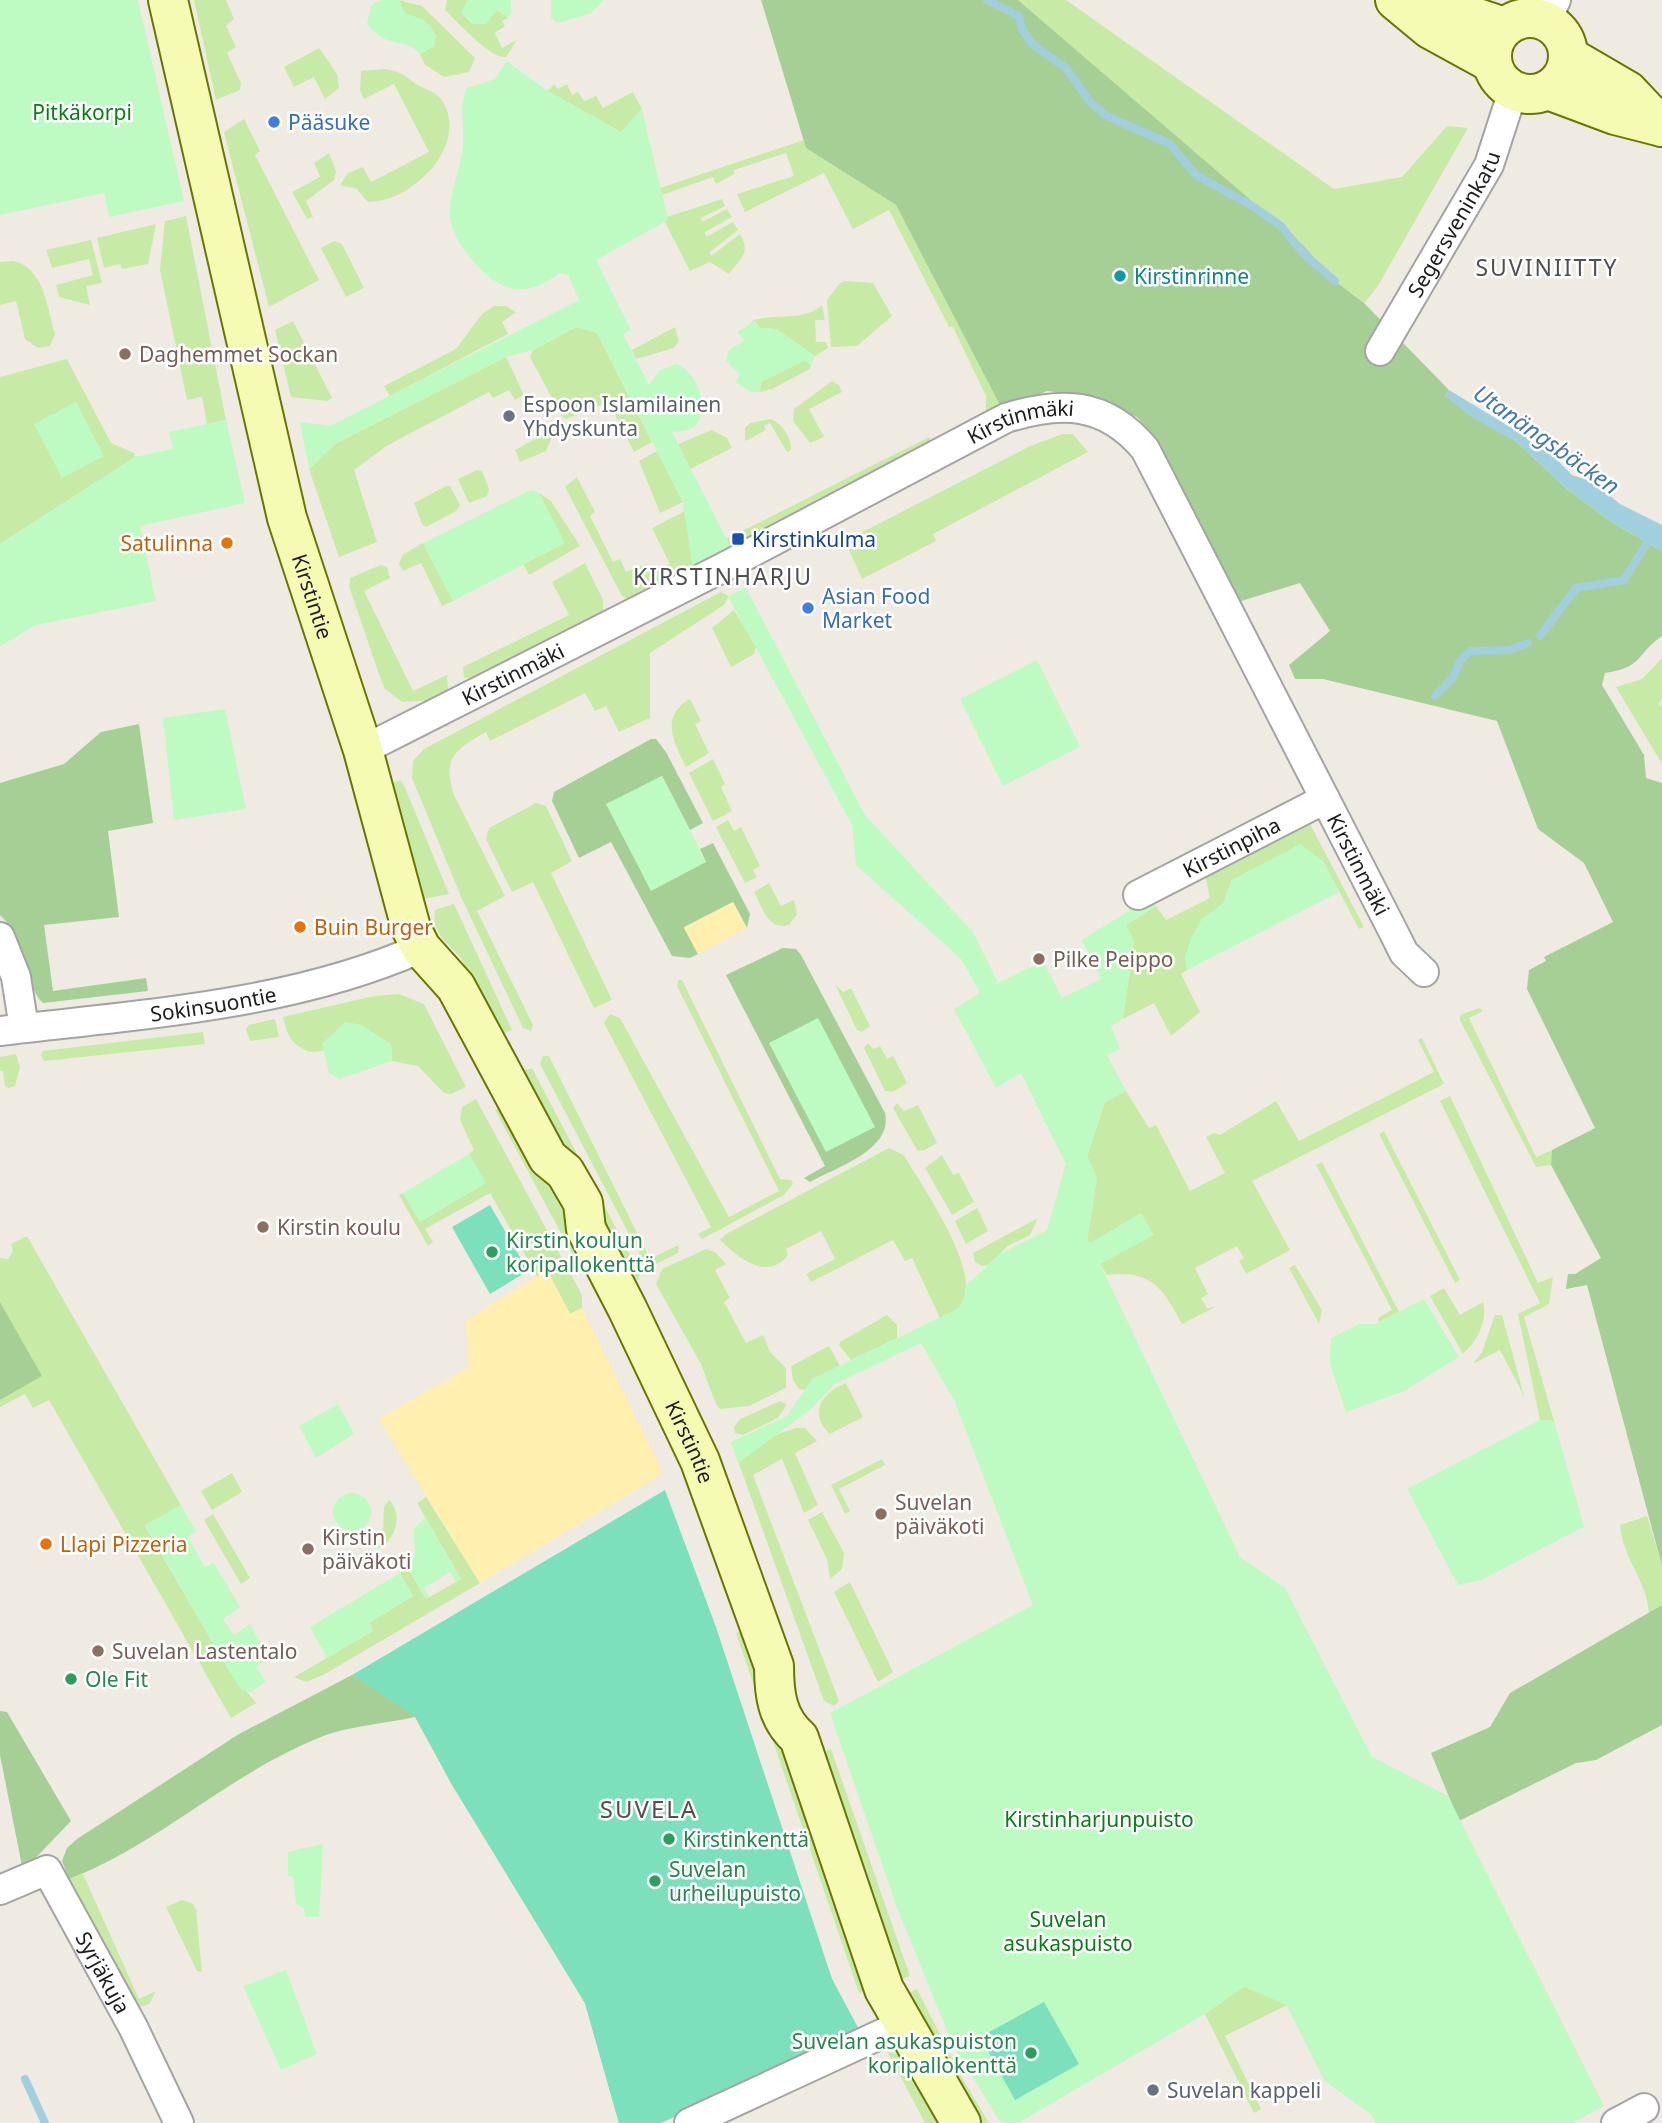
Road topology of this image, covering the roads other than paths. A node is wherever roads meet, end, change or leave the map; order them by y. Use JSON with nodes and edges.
{"nodes":[{"id":1,"x":168,"y":0,"type":"edge"},
{"id":2,"x":1397,"y":1,"type":"edge"},
{"id":3,"x":1551,"y":11,"type":"edge"},
{"id":4,"x":1504,"y":27,"type":"junction"},
{"id":5,"x":1568,"y":56,"type":"junction"},
{"id":6,"x":1518,"y":82,"type":"junction"},
{"id":7,"x":1662,"y":127,"type":"edge"},
{"id":8,"x":1380,"y":351,"type":"dead end"},
{"id":9,"x":363,"y":750,"type":"junction"},
{"id":10,"x":1325,"y":799,"type":"junction"},
{"id":11,"x":1138,"y":895,"type":"dead end"},
{"id":12,"x":0,"y":937,"type":"edge"},
{"id":13,"x":421,"y":948,"type":"junction"},
{"id":14,"x":1424,"y":972,"type":"dead end"},
{"id":15,"x":12,"y":1030,"type":"edge"},
{"id":16,"x":0,"y":1891,"type":"edge"},
{"id":17,"x":903,"y":2024,"type":"junction"},
{"id":18,"x":179,"y":2123,"type":"edge"},
{"id":19,"x":690,"y":2123,"type":"edge"},
{"id":20,"x":961,"y":2123,"type":"edge"}],
"edges":[{"from":1,"to":9,"type":"street","name":"Kirstintie"},
{"from":2,"to":4,"type":"street"},
{"from":2,"to":6,"type":"street"},
{"from":3,"to":4,"type":"street"},
{"from":3,"to":5,"type":"street"},
{"from":4,"to":6,"type":"street"},
{"from":5,"to":6,"type":"street"},
{"from":5,"to":7,"type":"street"},
{"from":6,"to":7,"type":"street"},
{"from":6,"to":8,"type":"street","name":"Segersveninkatu"},
{"from":9,"to":10,"type":"street","name":"Kirstinmäki"},
{"from":9,"to":13,"type":"street","name":"Kirstintie"},
{"from":10,"to":11,"type":"street","name":"Kirstinpiha"},
{"from":10,"to":14,"type":"street","name":"Kirstinmäki"},
{"from":12,"to":15,"type":"street"},
{"from":13,"to":15,"type":"street","name":"Sokinsuontie"},
{"from":13,"to":17,"type":"street","name":"Kirstintie"},
{"from":16,"to":18,"type":"street","name":"Syrjäkuja"},
{"from":17,"to":19,"type":"street"},
{"from":17,"to":20,"type":"street","name":"Kirstintie"}]}
